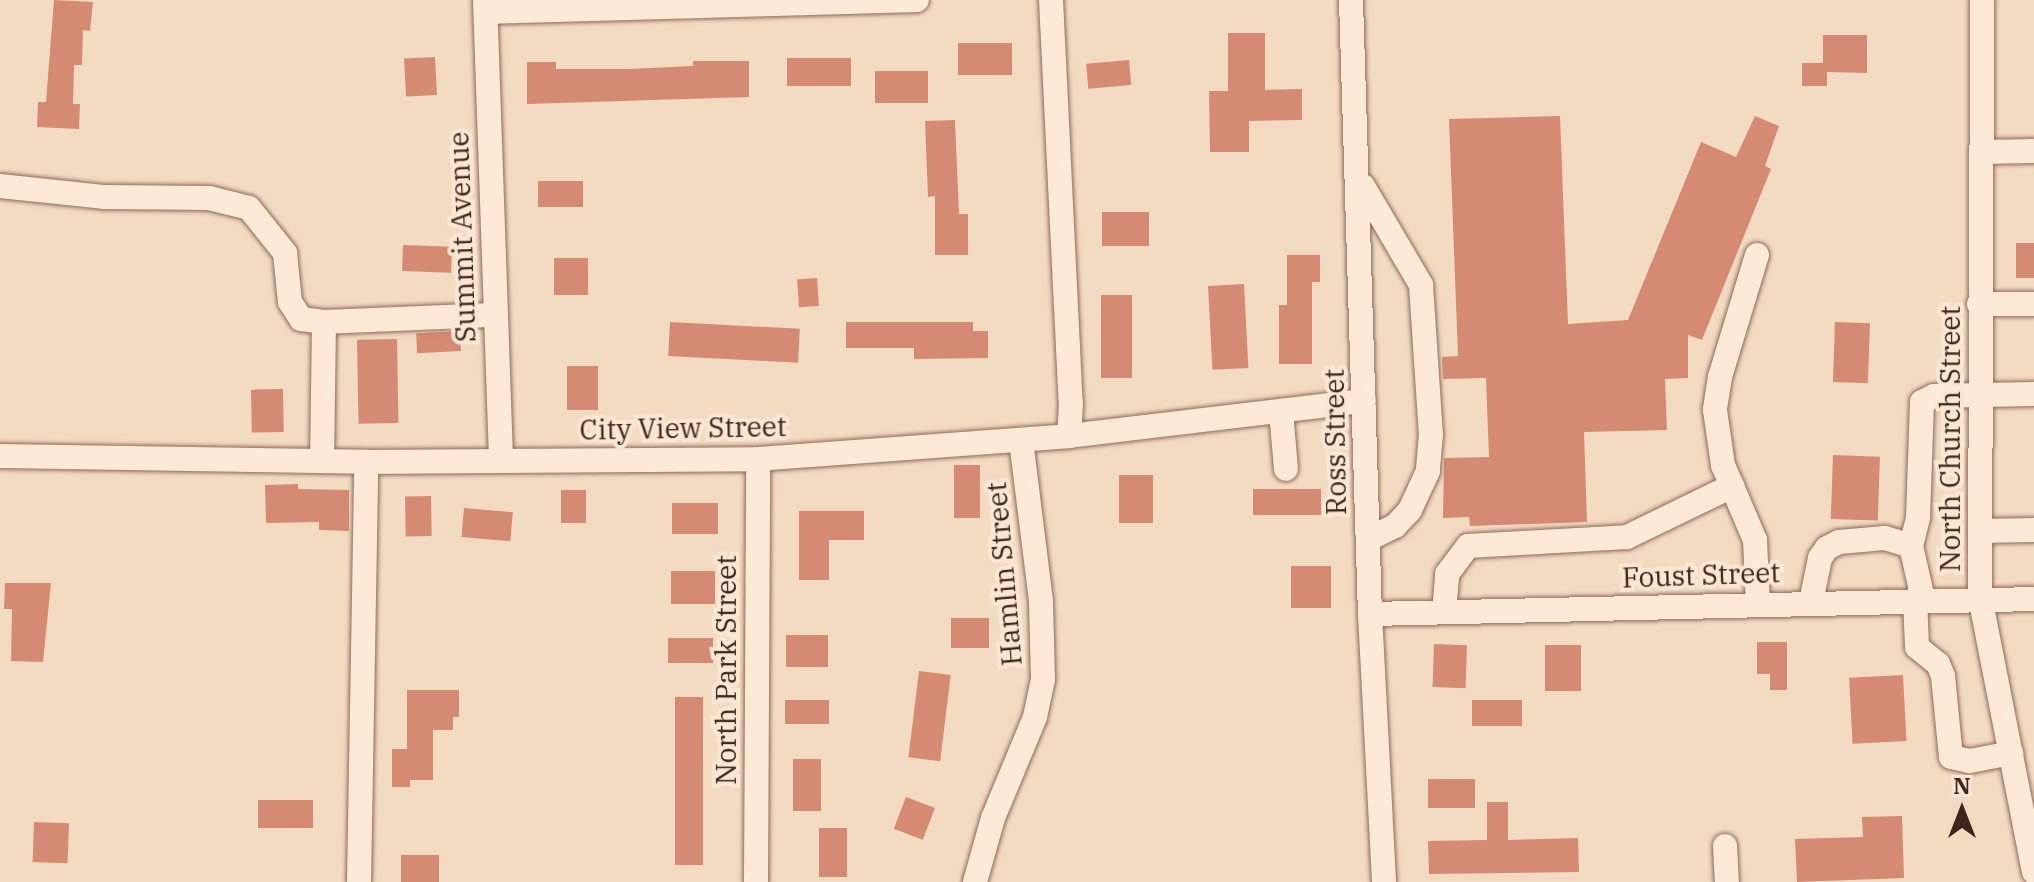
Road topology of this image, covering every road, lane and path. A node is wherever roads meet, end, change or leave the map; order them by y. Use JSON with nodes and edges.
{"nodes":[{"id":1,"x":917,"y":0,"type":"edge"},
{"id":2,"x":1051,"y":0,"type":"edge"},
{"id":3,"x":1351,"y":0,"type":"edge"},
{"id":4,"x":1982,"y":0,"type":"edge"},
{"id":5,"x":486,"y":6,"type":"edge"},
{"id":6,"x":2034,"y":151,"type":"edge"},
{"id":7,"x":1981,"y":152,"type":"junction"},
{"id":8,"x":1358,"y":177,"type":"junction"},
{"id":9,"x":0,"y":186,"type":"edge"},
{"id":10,"x":1757,"y":255,"type":"dead end"},
{"id":11,"x":1979,"y":304,"type":"junction"},
{"id":12,"x":2034,"y":304,"type":"edge"},
{"id":13,"x":494,"y":315,"type":"junction"},
{"id":14,"x":324,"y":322,"type":"junction"},
{"id":15,"x":1979,"y":394,"type":"junction"},
{"id":16,"x":2034,"y":394,"type":"edge"},
{"id":17,"x":1364,"y":401,"type":"junction"},
{"id":18,"x":1281,"y":411,"type":"junction"},
{"id":19,"x":1069,"y":436,"type":"junction"},
{"id":20,"x":1021,"y":440,"type":"junction"},
{"id":21,"x":0,"y":456,"type":"edge"},
{"id":22,"x":758,"y":459,"type":"junction"},
{"id":23,"x":501,"y":460,"type":"junction"},
{"id":24,"x":322,"y":461,"type":"junction"},
{"id":25,"x":366,"y":462,"type":"junction"},
{"id":26,"x":1286,"y":469,"type":"dead end"},
{"id":27,"x":1732,"y":486,"type":"junction"},
{"id":28,"x":2034,"y":530,"type":"edge"},
{"id":29,"x":1980,"y":531,"type":"junction"},
{"id":30,"x":1368,"y":539,"type":"junction"},
{"id":31,"x":1911,"y":546,"type":"junction"},
{"id":32,"x":1980,"y":597,"type":"junction"},
{"id":33,"x":1919,"y":599,"type":"junction"},
{"id":34,"x":2034,"y":599,"type":"edge"},
{"id":35,"x":1811,"y":602,"type":"junction"},
{"id":36,"x":1758,"y":603,"type":"junction"},
{"id":37,"x":1444,"y":612,"type":"junction"},
{"id":38,"x":1370,"y":614,"type":"junction"},
{"id":39,"x":2011,"y":753,"type":"junction"},
{"id":40,"x":1725,"y":846,"type":"dead end"},
{"id":41,"x":2034,"y":872,"type":"edge"},
{"id":42,"x":359,"y":882,"type":"edge"},
{"id":43,"x":756,"y":882,"type":"edge"},
{"id":44,"x":975,"y":882,"type":"edge"},
{"id":45,"x":1384,"y":882,"type":"edge"},
{"id":46,"x":1727,"y":882,"type":"edge"}],
"edges":[{"from":1,"to":5,"type":"street"},
{"from":2,"to":19,"type":"street"},
{"from":3,"to":8,"type":"street","name":"Ross Street"},
{"from":4,"to":7,"type":"street","name":"North Church Street"},
{"from":5,"to":13,"type":"street","name":"Summit Avenue"},
{"from":6,"to":7,"type":"street"},
{"from":7,"to":11,"type":"street","name":"North Church Street"},
{"from":8,"to":17,"type":"street","name":"Ross Street"},
{"from":8,"to":30,"type":"street"},
{"from":9,"to":14,"type":"street"},
{"from":10,"to":27,"type":"street"},
{"from":11,"to":12,"type":"street"},
{"from":11,"to":15,"type":"street","name":"North Church Street"},
{"from":13,"to":14,"type":"street"},
{"from":13,"to":23,"type":"street","name":"Summit Avenue"},
{"from":14,"to":24,"type":"street"},
{"from":15,"to":16,"type":"street"},
{"from":15,"to":29,"type":"street","name":"North Church Street"},
{"from":15,"to":31,"type":"street"},
{"from":17,"to":18,"type":"street","name":"City View Street"},
{"from":17,"to":30,"type":"street","name":"Ross Street"},
{"from":18,"to":19,"type":"street","name":"City View Street"},
{"from":18,"to":26,"type":"street"},
{"from":19,"to":20,"type":"street","name":"City View Street"},
{"from":20,"to":22,"type":"street","name":"City View Street"},
{"from":20,"to":44,"type":"street","name":"Hamlin Street"},
{"from":21,"to":24,"type":"street","name":"City View Street"},
{"from":22,"to":23,"type":"street","name":"City View Street"},
{"from":22,"to":43,"type":"street","name":"North Park Street"},
{"from":23,"to":25,"type":"street","name":"City View Street"},
{"from":24,"to":25,"type":"street","name":"City View Street"},
{"from":25,"to":42,"type":"street"},
{"from":27,"to":36,"type":"street"},
{"from":27,"to":37,"type":"street"},
{"from":28,"to":29,"type":"street"},
{"from":29,"to":32,"type":"street","name":"North Church Street"},
{"from":30,"to":38,"type":"street","name":"Ross Street"},
{"from":31,"to":33,"type":"street"},
{"from":31,"to":35,"type":"street"},
{"from":32,"to":33,"type":"street","name":"Foust Street"},
{"from":32,"to":34,"type":"street","name":"Foust Street"},
{"from":32,"to":39,"type":"street","name":"North Church Street"},
{"from":33,"to":35,"type":"street","name":"Foust Street"},
{"from":33,"to":39,"type":"street"},
{"from":35,"to":36,"type":"street","name":"Foust Street"},
{"from":36,"to":37,"type":"street","name":"Foust Street"},
{"from":37,"to":38,"type":"street","name":"Foust Street"},
{"from":38,"to":45,"type":"street","name":"Ross Street"},
{"from":39,"to":41,"type":"street","name":"North Church Street"},
{"from":40,"to":46,"type":"street"}]}
